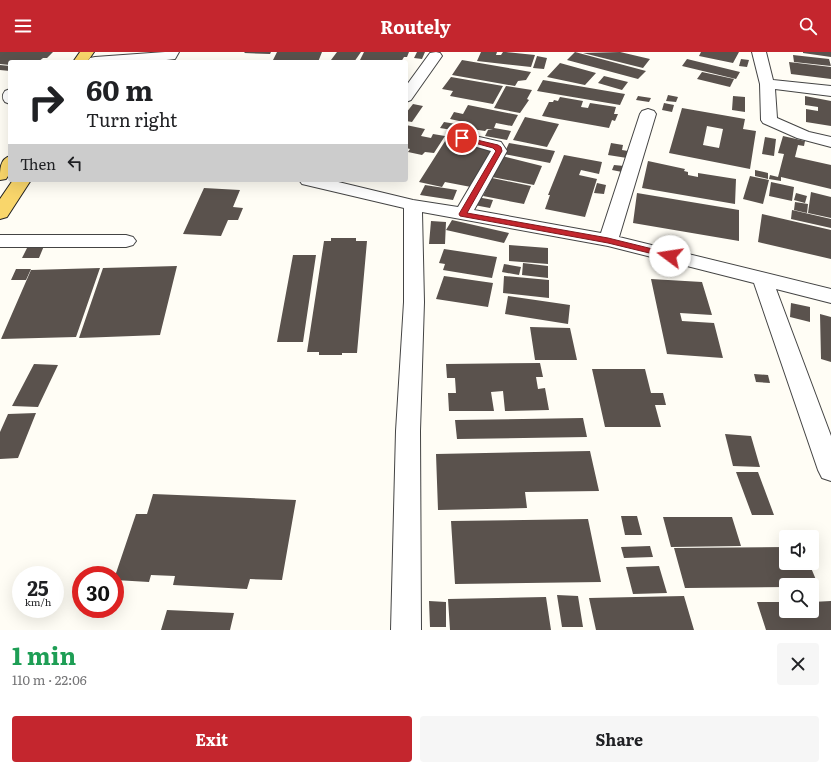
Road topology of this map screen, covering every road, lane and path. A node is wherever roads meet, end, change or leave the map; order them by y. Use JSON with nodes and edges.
{"nodes":[{"id":1,"x":172,"y":52,"type":"edge"},
{"id":2,"x":759,"y":52,"type":"edge"},
{"id":3,"x":129,"y":55,"type":"edge"},
{"id":4,"x":434,"y":56,"type":"dead end"},
{"id":5,"x":95,"y":57,"type":"edge"},
{"id":6,"x":767,"y":84,"type":"junction"},
{"id":7,"x":831,"y":91,"type":"edge"},
{"id":8,"x":408,"y":94,"type":"edge"},
{"id":9,"x":648,"y":114,"type":"dead end"},
{"id":10,"x":462,"y":138,"type":"dead end"},
{"id":11,"x":831,"y":142,"type":"edge"},
{"id":12,"x":21,"y":182,"type":"edge"},
{"id":13,"x":327,"y":182,"type":"edge"},
{"id":14,"x":346,"y":184,"type":"edge"},
{"id":15,"x":413,"y":205,"type":"junction"},
{"id":16,"x":0,"y":213,"type":"edge"},
{"id":17,"x":462,"y":214,"type":"junction"},
{"id":18,"x":126,"y":240,"type":"dead end"},
{"id":19,"x":608,"y":240,"type":"junction"},
{"id":20,"x":0,"y":241,"type":"edge"},
{"id":21,"x":762,"y":278,"type":"junction"},
{"id":22,"x":831,"y":296,"type":"edge"},
{"id":23,"x":831,"y":470,"type":"edge"},
{"id":24,"x":406,"y":630,"type":"edge"}],
"edges":[{"from":1,"to":3,"type":"street"},
{"from":2,"to":6,"type":"street"},
{"from":3,"to":5,"type":"street"},
{"from":4,"to":8,"type":"street"},
{"from":6,"to":7,"type":"street"},
{"from":6,"to":11,"type":"street"},
{"from":9,"to":19,"type":"street"},
{"from":10,"to":17,"type":"street"},
{"from":12,"to":16,"type":"main road"},
{"from":13,"to":14,"type":"street"},
{"from":14,"to":15,"type":"street"},
{"from":15,"to":17,"type":"street"},
{"from":15,"to":24,"type":"street"},
{"from":17,"to":19,"type":"street"},
{"from":18,"to":20,"type":"street"},
{"from":19,"to":21,"type":"street"},
{"from":21,"to":22,"type":"street"},
{"from":21,"to":23,"type":"street"}]}
